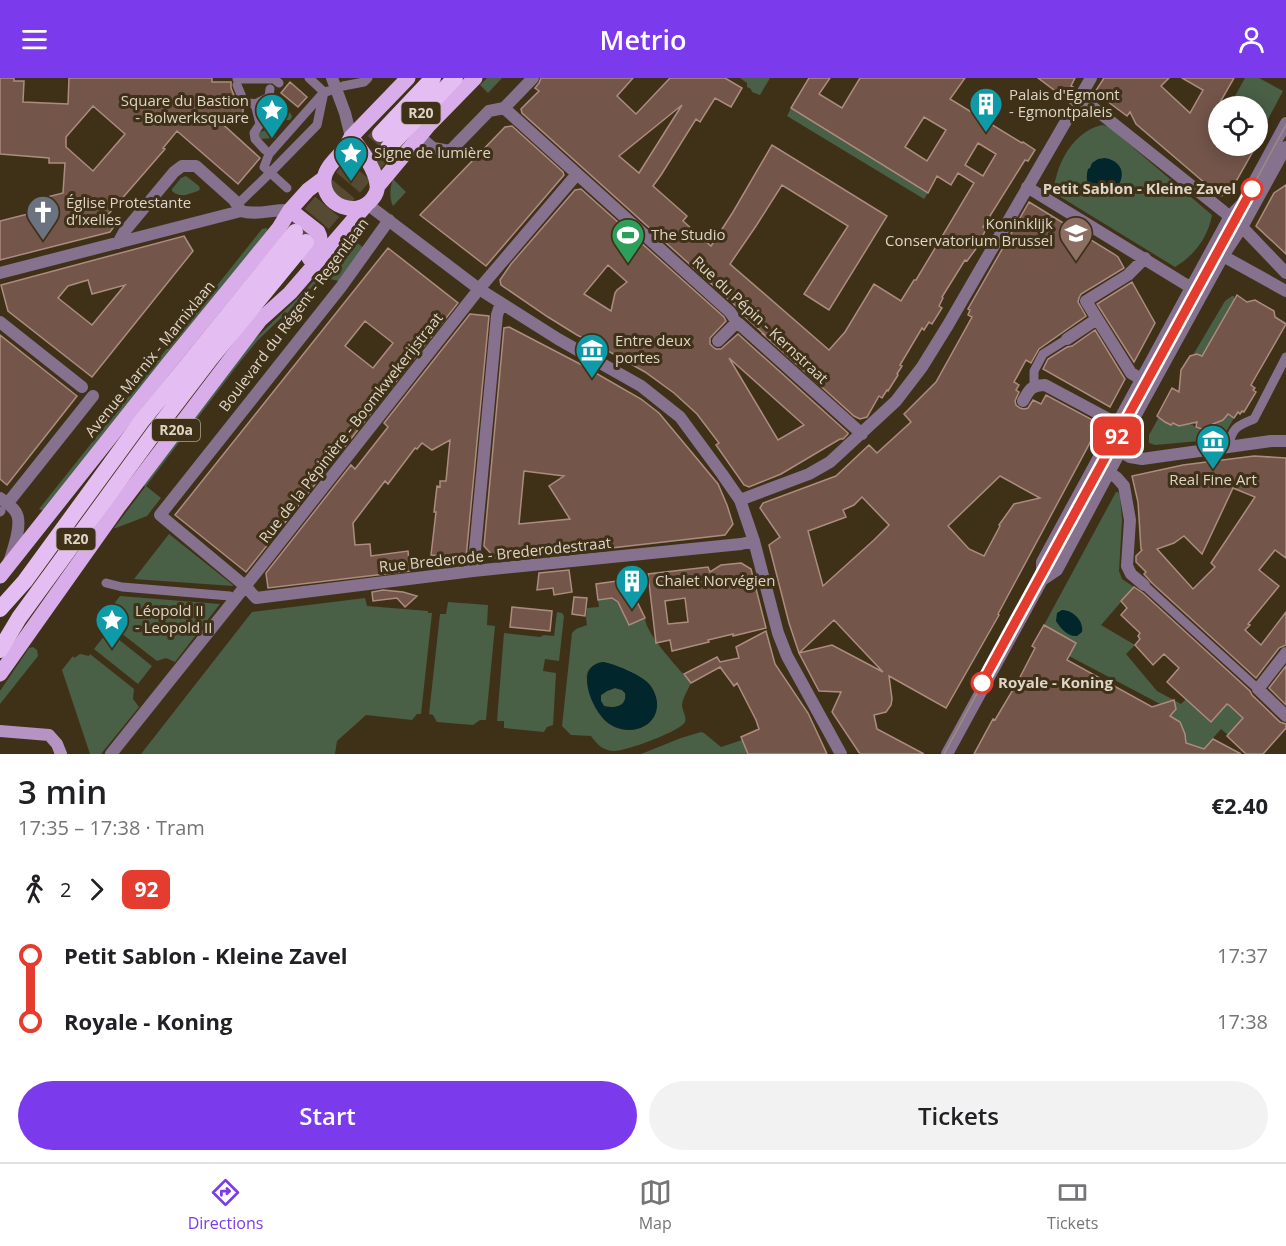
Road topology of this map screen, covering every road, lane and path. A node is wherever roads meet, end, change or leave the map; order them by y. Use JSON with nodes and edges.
{"nodes":[{"id":1,"x":369,"y":78,"type":"edge"},
{"id":2,"x":408,"y":78,"type":"edge"},
{"id":3,"x":433,"y":78,"type":"edge"},
{"id":4,"x":454,"y":78,"type":"edge"},
{"id":5,"x":475,"y":78,"type":"edge"},
{"id":6,"x":533,"y":78,"type":"edge"},
{"id":7,"x":1091,"y":78,"type":"edge"},
{"id":8,"x":313,"y":79,"type":"edge"},
{"id":9,"x":236,"y":81,"type":"edge"},
{"id":10,"x":274,"y":83,"type":"edge"},
{"id":11,"x":343,"y":86,"type":"dead end"},
{"id":12,"x":328,"y":87,"type":"edge"},
{"id":13,"x":1080,"y":97,"type":"junction"},
{"id":14,"x":255,"y":104,"type":"junction"},
{"id":15,"x":504,"y":108,"type":"junction"},
{"id":16,"x":1286,"y":123,"type":"edge"},
{"id":17,"x":420,"y":137,"type":"junction"},
{"id":18,"x":351,"y":144,"type":"junction"},
{"id":19,"x":1286,"y":147,"type":"edge"},
{"id":20,"x":267,"y":153,"type":"junction"},
{"id":21,"x":270,"y":173,"type":"junction"},
{"id":22,"x":576,"y":174,"type":"junction"},
{"id":23,"x":324,"y":178,"type":"junction"},
{"id":24,"x":378,"y":186,"type":"junction"},
{"id":25,"x":1027,"y":187,"type":"junction"},
{"id":26,"x":287,"y":188,"type":"dead end"},
{"id":27,"x":238,"y":204,"type":"junction"},
{"id":28,"x":367,"y":204,"type":"junction"},
{"id":29,"x":290,"y":210,"type":"junction"},
{"id":30,"x":1230,"y":216,"type":"junction"},
{"id":31,"x":389,"y":220,"type":"junction"},
{"id":32,"x":1242,"y":227,"type":"junction"},
{"id":33,"x":118,"y":243,"type":"junction"},
{"id":34,"x":1223,"y":256,"type":"junction"},
{"id":35,"x":1145,"y":258,"type":"junction"},
{"id":36,"x":1207,"y":259,"type":"junction"},
{"id":37,"x":0,"y":273,"type":"edge"},
{"id":38,"x":1286,"y":273,"type":"edge"},
{"id":39,"x":479,"y":289,"type":"junction"},
{"id":40,"x":1197,"y":290,"type":"junction"},
{"id":41,"x":1286,"y":291,"type":"edge"},
{"id":42,"x":501,"y":303,"type":"junction"},
{"id":43,"x":260,"y":320,"type":"junction"},
{"id":44,"x":1097,"y":320,"type":"junction"},
{"id":45,"x":0,"y":322,"type":"edge"},
{"id":46,"x":737,"y":322,"type":"junction"},
{"id":47,"x":1067,"y":339,"type":"joint"},
{"id":48,"x":718,"y":340,"type":"dead end"},
{"id":49,"x":1286,"y":357,"type":"edge"},
{"id":50,"x":169,"y":363,"type":"junction"},
{"id":51,"x":1141,"y":380,"type":"junction"},
{"id":52,"x":1034,"y":386,"type":"junction"},
{"id":53,"x":82,"y":387,"type":"dead end"},
{"id":54,"x":207,"y":389,"type":"junction"},
{"id":55,"x":93,"y":396,"type":"dead end"},
{"id":56,"x":1023,"y":401,"type":"dead end"},
{"id":57,"x":141,"y":422,"type":"junction"},
{"id":58,"x":1118,"y":424,"type":"junction"},
{"id":59,"x":156,"y":430,"type":"junction"},
{"id":60,"x":861,"y":434,"type":"junction"},
{"id":61,"x":1286,"y":441,"type":"edge"},
{"id":62,"x":1107,"y":444,"type":"junction"},
{"id":63,"x":1228,"y":448,"type":"junction"},
{"id":64,"x":1120,"y":452,"type":"junction"},
{"id":65,"x":91,"y":462,"type":"junction"},
{"id":66,"x":1110,"y":473,"type":"junction"},
{"id":67,"x":740,"y":500,"type":"junction"},
{"id":68,"x":2,"y":506,"type":"edge"},
{"id":69,"x":119,"y":506,"type":"junction"},
{"id":70,"x":754,"y":541,"type":"junction"},
{"id":71,"x":4,"y":571,"type":"edge"},
{"id":72,"x":473,"y":571,"type":"junction"},
{"id":73,"x":25,"y":580,"type":"junction"},
{"id":74,"x":1042,"y":580,"type":"junction"},
{"id":75,"x":106,"y":583,"type":"dead end"},
{"id":76,"x":1144,"y":585,"type":"joint"},
{"id":77,"x":245,"y":586,"type":"junction"},
{"id":78,"x":235,"y":599,"type":"junction"},
{"id":79,"x":0,"y":609,"type":"edge"},
{"id":80,"x":0,"y":623,"type":"edge"},
{"id":81,"x":0,"y":650,"type":"edge"},
{"id":82,"x":1286,"y":653,"type":"edge"},
{"id":83,"x":0,"y":674,"type":"edge"},
{"id":84,"x":1258,"y":689,"type":"junction"},
{"id":85,"x":1286,"y":716,"type":"edge"},
{"id":86,"x":0,"y":731,"type":"edge"},
{"id":87,"x":61,"y":754,"type":"edge"},
{"id":88,"x":111,"y":754,"type":"edge"},
{"id":89,"x":842,"y":754,"type":"edge"},
{"id":90,"x":947,"y":754,"type":"edge"}],
"edges":[{"from":1,"to":11,"type":"street"},
{"from":2,"to":18,"type":"main road"},
{"from":3,"to":4,"type":"highway","number":"R20"},
{"from":5,"to":17,"type":"main road"},
{"from":6,"to":15,"type":"street"},
{"from":7,"to":13,"type":"street"},
{"from":8,"to":12,"type":"street"},
{"from":9,"to":10,"type":"street"},
{"from":9,"to":14,"type":"street"},
{"from":10,"to":14,"type":"street"},
{"from":12,"to":18,"type":"street"},
{"from":12,"to":20,"type":"street"},
{"from":12,"to":21,"type":"street"},
{"from":13,"to":25,"type":"street"},
{"from":13,"to":30,"type":"street"},
{"from":14,"to":20,"type":"street"},
{"from":15,"to":17,"type":"street"},
{"from":15,"to":22,"type":"street","name":"Rue du Pépin - Kernstraat"},
{"from":16,"to":30,"type":"street"},
{"from":17,"to":24,"type":"main road"},
{"from":18,"to":23,"type":"main road"},
{"from":18,"to":24,"type":"main road"},
{"from":19,"to":32,"type":"street"},
{"from":20,"to":21,"type":"street"},
{"from":21,"to":26,"type":"street"},
{"from":21,"to":27,"type":"street"},
{"from":22,"to":39,"type":"street","name":"Rue de la Pépinière - Boomkwekerijstraat"},
{"from":22,"to":46,"type":"street","name":"Rue du Pépin - Kernstraat"},
{"from":23,"to":28,"type":"main road"},
{"from":23,"to":29,"type":"main road","name":"Avenue Marnix - Marnixlaan"},
{"from":24,"to":28,"type":"main road"},
{"from":25,"to":35,"type":"street"},
{"from":25,"to":60,"type":"street"},
{"from":27,"to":29,"type":"street"},
{"from":27,"to":33,"type":"street"},
{"from":27,"to":33,"type":"street"},
{"from":28,"to":31,"type":"street"},
{"from":28,"to":43,"type":"main road","name":"Boulevard du Régent - Regentlaan","number":"R20a"},
{"from":29,"to":43,"type":"main road"},
{"from":29,"to":50,"type":"main road","name":"Avenue Marnix - Marnixlaan"},
{"from":30,"to":32,"type":"street"},
{"from":30,"to":36,"type":"street"},
{"from":31,"to":39,"type":"street"},
{"from":31,"to":77,"type":"street","name":"Boulevard du Régent - Regentlaan"},
{"from":32,"to":34,"type":"street"},
{"from":32,"to":38,"type":"street"},
{"from":33,"to":37,"type":"street"},
{"from":34,"to":36,"type":"street"},
{"from":34,"to":40,"type":"street"},
{"from":34,"to":41,"type":"street"},
{"from":35,"to":40,"type":"street"},
{"from":35,"to":44,"type":"street"},
{"from":36,"to":40,"type":"street"},
{"from":39,"to":42,"type":"street"},
{"from":39,"to":77,"type":"street","name":"Rue de la Pépinière - Boomkwekerijstraat"},
{"from":40,"to":51,"type":"street"},
{"from":40,"to":64,"type":"street"},
{"from":42,"to":67,"type":"street"},
{"from":42,"to":72,"type":"street"},
{"from":43,"to":54,"type":"main road","name":"Boulevard du Régent - Regentlaan","number":"R20a"},
{"from":44,"to":47,"type":"street"},
{"from":44,"to":51,"type":"street"},
{"from":45,"to":53,"type":"street"},
{"from":46,"to":48,"type":"street"},
{"from":46,"to":60,"type":"street","name":"Rue du Pépin - Kernstraat"},
{"from":47,"to":52,"type":"street"},
{"from":49,"to":63,"type":"street"},
{"from":50,"to":57,"type":"main road"},
{"from":50,"to":65,"type":"main road","name":"Avenue Marnix - Marnixlaan"},
{"from":51,"to":58,"type":"street"},
{"from":52,"to":56,"type":"street"},
{"from":52,"to":58,"type":"street"},
{"from":54,"to":59,"type":"main road"},
{"from":54,"to":69,"type":"main road","name":"Boulevard du Régent - Regentlaan","number":"R20a"},
{"from":55,"to":68,"type":"street","name":"Avenue Marnix - Marnixlaan"},
{"from":57,"to":59,"type":"highway","number":"R20"},
{"from":57,"to":65,"type":"main road"},
{"from":57,"to":73,"type":"highway","number":"R20"},
{"from":58,"to":62,"type":"street"},
{"from":59,"to":69,"type":"main road"},
{"from":59,"to":81,"type":"highway","number":"R20"},
{"from":60,"to":67,"type":"street"},
{"from":61,"to":63,"type":"street"},
{"from":62,"to":64,"type":"street"},
{"from":62,"to":74,"type":"street"},
{"from":63,"to":64,"type":"street"},
{"from":64,"to":66,"type":"street"},
{"from":65,"to":71,"type":"main road","name":"Avenue Marnix - Marnixlaan"},
{"from":66,"to":74,"type":"street"},
{"from":66,"to":76,"type":"street"},
{"from":67,"to":70,"type":"street"},
{"from":68,"to":71,"type":"street","name":"Avenue Marnix - Marnixlaan"},
{"from":69,"to":83,"type":"main road","name":"Boulevard du Régent - Regentlaan","number":"R20a"},
{"from":70,"to":72,"type":"street","name":"Rue Brederode - Brederodestraat"},
{"from":70,"to":89,"type":"street"},
{"from":72,"to":77,"type":"street","name":"Rue Brederode - Brederodestraat"},
{"from":73,"to":79,"type":"highway"},
{"from":73,"to":80,"type":"highway","number":"R20"},
{"from":74,"to":90,"type":"street"},
{"from":75,"to":78,"type":"street"},
{"from":76,"to":84,"type":"street"},
{"from":77,"to":78,"type":"street","name":"Rue de la Pépinière - Boomkwekerijstraat"},
{"from":78,"to":88,"type":"street","name":"Rue de la Pépinière - Boomkwekerijstraat"},
{"from":82,"to":84,"type":"street"},
{"from":84,"to":85,"type":"street"},
{"from":86,"to":87,"type":"main road"}]}
